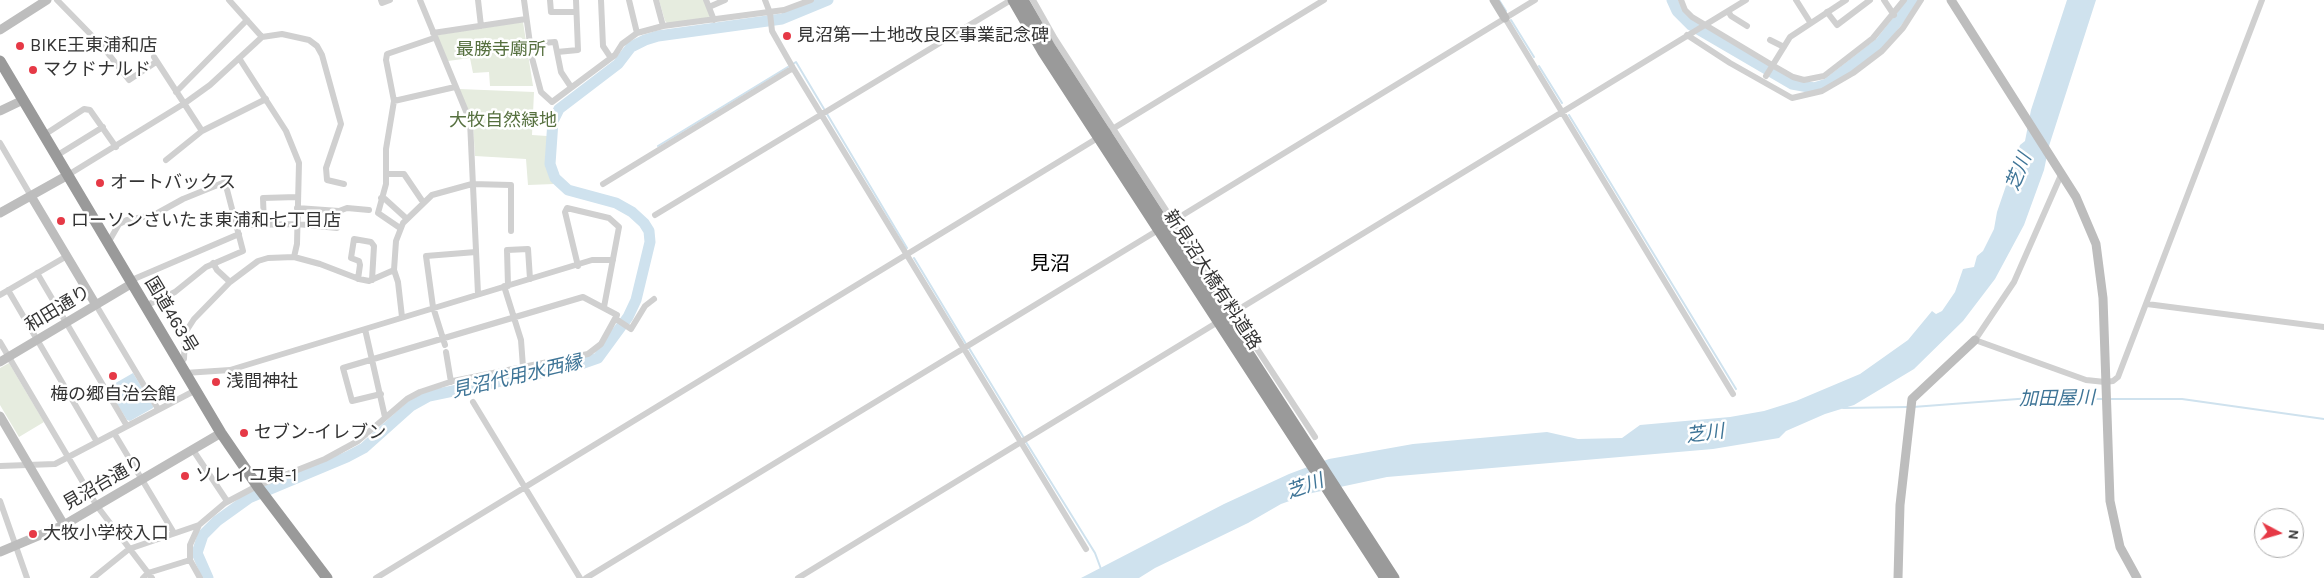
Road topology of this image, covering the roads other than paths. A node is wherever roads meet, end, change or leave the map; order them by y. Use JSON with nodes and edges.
{"nodes":[{"id":1,"x":47,"y":0,"type":"edge"},
{"id":2,"x":57,"y":0,"type":"edge"},
{"id":3,"x":230,"y":0,"type":"edge"},
{"id":4,"x":381,"y":0,"type":"edge"},
{"id":5,"x":390,"y":0,"type":"edge"},
{"id":6,"x":420,"y":0,"type":"edge"},
{"id":7,"x":478,"y":0,"type":"edge"},
{"id":8,"x":524,"y":0,"type":"edge"},
{"id":9,"x":550,"y":0,"type":"edge"},
{"id":10,"x":576,"y":0,"type":"edge"},
{"id":11,"x":601,"y":0,"type":"edge"},
{"id":12,"x":629,"y":0,"type":"edge"},
{"id":13,"x":656,"y":0,"type":"edge"},
{"id":14,"x":725,"y":0,"type":"edge"},
{"id":15,"x":765,"y":0,"type":"edge"},
{"id":16,"x":810,"y":0,"type":"edge"},
{"id":17,"x":1012,"y":0,"type":"edge"},
{"id":18,"x":1023,"y":0,"type":"edge"},
{"id":19,"x":1033,"y":0,"type":"edge"},
{"id":20,"x":1324,"y":0,"type":"edge"},
{"id":21,"x":1494,"y":0,"type":"edge"},
{"id":22,"x":1535,"y":0,"type":"edge"},
{"id":23,"x":1681,"y":0,"type":"edge"},
{"id":24,"x":1746,"y":0,"type":"edge"},
{"id":25,"x":1796,"y":0,"type":"edge"},
{"id":26,"x":1846,"y":0,"type":"edge"},
{"id":27,"x":1870,"y":0,"type":"edge"},
{"id":28,"x":1884,"y":0,"type":"edge"},
{"id":29,"x":1904,"y":0,"type":"edge"},
{"id":30,"x":1922,"y":0,"type":"edge"},
{"id":31,"x":1951,"y":0,"type":"edge"},
{"id":32,"x":2262,"y":0,"type":"edge"},
{"id":33,"x":708,"y":3,"type":"edge"},
{"id":34,"x":1728,"y":11,"type":"junction"},
{"id":35,"x":576,"y":12,"type":"junction"},
{"id":36,"x":1827,"y":12,"type":"junction"},
{"id":37,"x":770,"y":13,"type":"junction"},
{"id":38,"x":1894,"y":15,"type":"junction"},
{"id":39,"x":1505,"y":18,"type":"junction"},
{"id":40,"x":526,"y":19,"type":"junction"},
{"id":41,"x":247,"y":20,"type":"junction"},
{"id":42,"x":714,"y":20,"type":"junction"},
{"id":43,"x":1810,"y":22,"type":"junction"},
{"id":44,"x":1705,"y":25,"type":"junction"},
{"id":45,"x":481,"y":26,"type":"junction"},
{"id":46,"x":663,"y":26,"type":"junction"},
{"id":47,"x":1747,"y":26,"type":"dead end"},
{"id":48,"x":0,"y":30,"type":"edge"},
{"id":49,"x":637,"y":33,"type":"junction"},
{"id":50,"x":1690,"y":34,"type":"junction"},
{"id":51,"x":434,"y":35,"type":"junction"},
{"id":52,"x":262,"y":37,"type":"junction"},
{"id":53,"x":1770,"y":40,"type":"dead end"},
{"id":54,"x":530,"y":44,"type":"junction"},
{"id":55,"x":1784,"y":47,"type":"junction"},
{"id":56,"x":557,"y":52,"type":"junction"},
{"id":57,"x":240,"y":58,"type":"junction"},
{"id":58,"x":611,"y":58,"type":"junction"},
{"id":59,"x":0,"y":61,"type":"edge"},
{"id":60,"x":1772,"y":67,"type":"junction"},
{"id":61,"x":793,"y":68,"type":"junction"},
{"id":62,"x":1767,"y":76,"type":"dead end"},
{"id":63,"x":455,"y":87,"type":"junction"},
{"id":64,"x":571,"y":87,"type":"junction"},
{"id":65,"x":176,"y":92,"type":"junction"},
{"id":66,"x":266,"y":99,"type":"junction"},
{"id":67,"x":23,"y":100,"type":"junction"},
{"id":68,"x":394,"y":101,"type":"junction"},
{"id":69,"x":185,"y":103,"type":"junction"},
{"id":70,"x":0,"y":111,"type":"edge"},
{"id":71,"x":1562,"y":112,"type":"junction"},
{"id":72,"x":822,"y":116,"type":"junction"},
{"id":73,"x":103,"y":127,"type":"junction"},
{"id":74,"x":1114,"y":129,"type":"junction"},
{"id":75,"x":202,"y":131,"type":"junction"},
{"id":76,"x":44,"y":135,"type":"junction"},
{"id":77,"x":0,"y":143,"type":"edge"},
{"id":78,"x":116,"y":147,"type":"junction"},
{"id":79,"x":56,"y":156,"type":"junction"},
{"id":80,"x":166,"y":160,"type":"dead end"},
{"id":81,"x":387,"y":174,"type":"junction"},
{"id":82,"x":68,"y":175,"type":"junction"},
{"id":83,"x":2062,"y":175,"type":"junction"},
{"id":84,"x":344,"y":184,"type":"dead end"},
{"id":85,"x":472,"y":184,"type":"junction"},
{"id":86,"x":603,"y":184,"type":"dead end"},
{"id":87,"x":31,"y":196,"type":"junction"},
{"id":88,"x":297,"y":197,"type":"junction"},
{"id":89,"x":381,"y":198,"type":"junction"},
{"id":90,"x":423,"y":202,"type":"junction"},
{"id":91,"x":297,"y":208,"type":"junction"},
{"id":92,"x":368,"y":210,"type":"dead end"},
{"id":93,"x":339,"y":211,"type":"junction"},
{"id":94,"x":0,"y":212,"type":"edge"},
{"id":95,"x":655,"y":215,"type":"dead end"},
{"id":96,"x":407,"y":219,"type":"junction"},
{"id":97,"x":1173,"y":221,"type":"junction"},
{"id":98,"x":297,"y":224,"type":"junction"},
{"id":99,"x":251,"y":225,"type":"dead end"},
{"id":100,"x":264,"y":225,"type":"junction"},
{"id":101,"x":400,"y":228,"type":"junction"},
{"id":102,"x":511,"y":230,"type":"dead end"},
{"id":103,"x":239,"y":234,"type":"junction"},
{"id":104,"x":108,"y":244,"type":"junction"},
{"id":105,"x":476,"y":252,"type":"junction"},
{"id":106,"x":907,"y":255,"type":"junction"},
{"id":107,"x":67,"y":256,"type":"junction"},
{"id":108,"x":294,"y":257,"type":"junction"},
{"id":109,"x":613,"y":260,"type":"junction"},
{"id":110,"x":214,"y":263,"type":"junction"},
{"id":111,"x":578,"y":266,"type":"junction"},
{"id":112,"x":394,"y":270,"type":"junction"},
{"id":113,"x":37,"y":273,"type":"junction"},
{"id":114,"x":358,"y":279,"type":"junction"},
{"id":115,"x":530,"y":279,"type":"junction"},
{"id":116,"x":372,"y":280,"type":"junction"},
{"id":117,"x":230,"y":282,"type":"junction"},
{"id":118,"x":131,"y":284,"type":"junction"},
{"id":119,"x":506,"y":286,"type":"junction"},
{"id":120,"x":8,"y":290,"type":"junction"},
{"id":121,"x":478,"y":294,"type":"junction"},
{"id":122,"x":0,"y":295,"type":"edge"},
{"id":123,"x":654,"y":299,"type":"dead end"},
{"id":124,"x":2147,"y":304,"type":"junction"},
{"id":125,"x":96,"y":305,"type":"junction"},
{"id":126,"x":145,"y":306,"type":"junction"},
{"id":127,"x":433,"y":307,"type":"junction"},
{"id":128,"x":604,"y":307,"type":"junction"},
{"id":129,"x":1232,"y":313,"type":"junction"},
{"id":130,"x":402,"y":317,"type":"junction"},
{"id":131,"x":515,"y":317,"type":"junction"},
{"id":132,"x":618,"y":320,"type":"junction"},
{"id":133,"x":66,"y":323,"type":"junction"},
{"id":134,"x":2324,"y":327,"type":"edge"},
{"id":135,"x":365,"y":329,"type":"junction"},
{"id":136,"x":443,"y":337,"type":"junction"},
{"id":137,"x":37,"y":340,"type":"junction"},
{"id":138,"x":1975,"y":340,"type":"junction"},
{"id":139,"x":0,"y":342,"type":"edge"},
{"id":140,"x":965,"y":348,"type":"junction"},
{"id":141,"x":9,"y":357,"type":"junction"},
{"id":142,"x":373,"y":358,"type":"junction"},
{"id":143,"x":1263,"y":359,"type":"junction"},
{"id":144,"x":0,"y":362,"type":"edge"},
{"id":145,"x":523,"y":367,"type":"junction"},
{"id":146,"x":182,"y":368,"type":"junction"},
{"id":147,"x":1241,"y":372,"type":"dead end"},
{"id":148,"x":451,"y":382,"type":"junction"},
{"id":149,"x":2106,"y":385,"type":"junction"},
{"id":150,"x":196,"y":390,"type":"junction"},
{"id":151,"x":381,"y":394,"type":"junction"},
{"id":152,"x":1733,"y":394,"type":"dead end"},
{"id":153,"x":473,"y":402,"type":"dead end"},
{"id":154,"x":158,"y":410,"type":"junction"},
{"id":155,"x":0,"y":416,"type":"edge"},
{"id":156,"x":386,"y":417,"type":"junction"},
{"id":157,"x":127,"y":426,"type":"junction"},
{"id":158,"x":114,"y":433,"type":"junction"},
{"id":159,"x":221,"y":433,"type":"junction"},
{"id":160,"x":1315,"y":437,"type":"dead end"},
{"id":161,"x":97,"y":442,"type":"junction"},
{"id":162,"x":1021,"y":442,"type":"junction"},
{"id":163,"x":192,"y":450,"type":"junction"},
{"id":164,"x":68,"y":457,"type":"junction"},
{"id":165,"x":0,"y":466,"type":"edge"},
{"id":166,"x":28,"y":466,"type":"junction"},
{"id":167,"x":142,"y":479,"type":"junction"},
{"id":168,"x":524,"y":488,"type":"junction"},
{"id":169,"x":260,"y":490,"type":"junction"},
{"id":170,"x":0,"y":501,"type":"edge"},
{"id":171,"x":227,"y":501,"type":"junction"},
{"id":172,"x":97,"y":506,"type":"junction"},
{"id":173,"x":64,"y":525,"type":"junction"},
{"id":174,"x":199,"y":525,"type":"junction"},
{"id":175,"x":174,"y":533,"type":"junction"},
{"id":176,"x":15,"y":547,"type":"junction"},
{"id":177,"x":129,"y":549,"type":"junction"},
{"id":178,"x":1086,"y":549,"type":"dead end"},
{"id":179,"x":0,"y":552,"type":"edge"},
{"id":180,"x":190,"y":560,"type":"junction"},
{"id":181,"x":148,"y":576,"type":"edge"},
{"id":182,"x":26,"y":578,"type":"edge"},
{"id":183,"x":93,"y":578,"type":"edge"},
{"id":184,"x":200,"y":578,"type":"edge"},
{"id":185,"x":327,"y":578,"type":"edge"},
{"id":186,"x":376,"y":578,"type":"edge"},
{"id":187,"x":580,"y":578,"type":"edge"},
{"id":188,"x":586,"y":578,"type":"edge"},
{"id":189,"x":798,"y":578,"type":"edge"},
{"id":190,"x":1385,"y":578,"type":"edge"},
{"id":191,"x":1394,"y":578,"type":"edge"},
{"id":192,"x":1898,"y":578,"type":"edge"},
{"id":193,"x":2136,"y":578,"type":"edge"}],
"edges":[{"from":1,"to":48,"type":"street"},
{"from":2,"to":65,"type":"street"},
{"from":3,"to":41,"type":"street"},
{"from":4,"to":5,"type":"street"},
{"from":6,"to":51,"type":"street"},
{"from":7,"to":45,"type":"street"},
{"from":8,"to":40,"type":"street"},
{"from":9,"to":35,"type":"street"},
{"from":10,"to":35,"type":"street"},
{"from":11,"to":58,"type":"street"},
{"from":12,"to":49,"type":"street"},
{"from":13,"to":46,"type":"street"},
{"from":14,"to":33,"type":"street"},
{"from":15,"to":37,"type":"street"},
{"from":16,"to":37,"type":"street"},
{"from":17,"to":72,"type":"street"},
{"from":17,"to":190,"type":"highway","name":"新見沼大橋有料道路","bridge":true},
{"from":18,"to":191,"type":"highway","name":"新見沼大橋有料道路","bridge":true},
{"from":19,"to":74,"type":"street"},
{"from":20,"to":74,"type":"street"},
{"from":21,"to":39,"type":"street"},
{"from":22,"to":39,"type":"street"},
{"from":23,"to":44,"type":"street"},
{"from":24,"to":34,"type":"street"},
{"from":25,"to":43,"type":"street"},
{"from":26,"to":36,"type":"street"},
{"from":27,"to":36,"type":"street"},
{"from":28,"to":38,"type":"street"},
{"from":29,"to":38,"type":"street"},
{"from":30,"to":50,"type":"street"},
{"from":31,"to":83,"type":"street"},
{"from":32,"to":124,"type":"street"},
{"from":33,"to":42,"type":"street"},
{"from":34,"to":44,"type":"street"},
{"from":34,"to":47,"type":"street"},
{"from":35,"to":56,"type":"street"},
{"from":36,"to":43,"type":"street"},
{"from":37,"to":42,"type":"street"},
{"from":37,"to":61,"type":"street"},
{"from":38,"to":60,"type":"street"},
{"from":39,"to":71,"type":"street"},
{"from":39,"to":97,"type":"street"},
{"from":40,"to":45,"type":"street"},
{"from":40,"to":54,"type":"street"},
{"from":41,"to":52,"type":"street"},
{"from":41,"to":65,"type":"street"},
{"from":42,"to":46,"type":"street"},
{"from":43,"to":55,"type":"street"},
{"from":44,"to":50,"type":"street"},
{"from":44,"to":60,"type":"street"},
{"from":45,"to":51,"type":"street"},
{"from":46,"to":49,"type":"street"},
{"from":49,"to":58,"type":"street"},
{"from":50,"to":71,"type":"street"},
{"from":51,"to":63,"type":"street"},
{"from":51,"to":68,"type":"street"},
{"from":52,"to":57,"type":"street"},
{"from":52,"to":84,"type":"street"},
{"from":53,"to":55,"type":"street"},
{"from":54,"to":56,"type":"street"},
{"from":54,"to":64,"type":"street"},
{"from":55,"to":60,"type":"street"},
{"from":56,"to":64,"type":"street"},
{"from":57,"to":66,"type":"street"},
{"from":57,"to":69,"type":"street"},
{"from":58,"to":64,"type":"street"},
{"from":59,"to":67,"type":"highway","name":"国道463号"},
{"from":60,"to":62,"type":"street"},
{"from":61,"to":72,"type":"street"},
{"from":61,"to":86,"type":"street"},
{"from":63,"to":68,"type":"street"},
{"from":63,"to":85,"type":"street"},
{"from":65,"to":69,"type":"street"},
{"from":66,"to":75,"type":"street"},
{"from":66,"to":88,"type":"street"},
{"from":67,"to":70,"type":"street"},
{"from":67,"to":76,"type":"highway","name":"国道463号"},
{"from":68,"to":81,"type":"street"},
{"from":69,"to":75,"type":"street"},
{"from":69,"to":78,"type":"street"},
{"from":71,"to":129,"type":"street"},
{"from":71,"to":152,"type":"street"},
{"from":72,"to":95,"type":"street"},
{"from":72,"to":106,"type":"street"},
{"from":73,"to":76,"type":"street"},
{"from":73,"to":78,"type":"street"},
{"from":73,"to":79,"type":"street"},
{"from":74,"to":97,"type":"street"},
{"from":74,"to":106,"type":"street"},
{"from":75,"to":80,"type":"street"},
{"from":76,"to":79,"type":"highway","name":"国道463号"},
{"from":77,"to":87,"type":"street"},
{"from":78,"to":82,"type":"street"},
{"from":79,"to":82,"type":"highway","name":"国道463号"},
{"from":81,"to":89,"type":"street"},
{"from":81,"to":90,"type":"street"},
{"from":82,"to":87,"type":"street"},
{"from":82,"to":104,"type":"highway","name":"国道463号"},
{"from":83,"to":138,"type":"street"},
{"from":83,"to":149,"type":"street"},
{"from":85,"to":90,"type":"street"},
{"from":85,"to":102,"type":"street"},
{"from":85,"to":105,"type":"street"},
{"from":87,"to":94,"type":"street"},
{"from":87,"to":107,"type":"street"},
{"from":88,"to":91,"type":"street"},
{"from":88,"to":100,"type":"street"},
{"from":89,"to":96,"type":"street"},
{"from":89,"to":101,"type":"street"},
{"from":90,"to":96,"type":"street"},
{"from":91,"to":93,"type":"street"},
{"from":91,"to":98,"type":"street"},
{"from":92,"to":93,"type":"street"},
{"from":93,"to":98,"type":"street"},
{"from":96,"to":101,"type":"street"},
{"from":97,"to":129,"type":"street"},
{"from":97,"to":140,"type":"street"},
{"from":98,"to":100,"type":"street"},
{"from":98,"to":108,"type":"street"},
{"from":99,"to":100,"type":"street"},
{"from":101,"to":112,"type":"street"},
{"from":103,"to":104,"type":"street"},
{"from":103,"to":110,"type":"street"},
{"from":103,"to":118,"type":"street"},
{"from":104,"to":118,"type":"highway","name":"国道463号"},
{"from":105,"to":121,"type":"street"},
{"from":105,"to":127,"type":"street"},
{"from":106,"to":140,"type":"street"},
{"from":106,"to":168,"type":"street"},
{"from":107,"to":113,"type":"street"},
{"from":107,"to":125,"type":"street"},
{"from":108,"to":114,"type":"street"},
{"from":108,"to":117,"type":"street"},
{"from":109,"to":111,"type":"street"},
{"from":109,"to":111,"type":"street"},
{"from":109,"to":128,"type":"street"},
{"from":110,"to":117,"type":"street"},
{"from":110,"to":126,"type":"street"},
{"from":111,"to":115,"type":"street"},
{"from":112,"to":116,"type":"street"},
{"from":112,"to":130,"type":"street"},
{"from":113,"to":120,"type":"street"},
{"from":113,"to":133,"type":"street"},
{"from":114,"to":116,"type":"street"},
{"from":114,"to":116,"type":"street"},
{"from":115,"to":119,"type":"street"},
{"from":115,"to":119,"type":"street"},
{"from":117,"to":146,"type":"street"},
{"from":118,"to":125,"type":"street","name":"和田通り"},
{"from":118,"to":126,"type":"highway","name":"国道463号"},
{"from":119,"to":121,"type":"street"},
{"from":119,"to":131,"type":"street"},
{"from":120,"to":122,"type":"street"},
{"from":120,"to":137,"type":"street"},
{"from":121,"to":127,"type":"street"},
{"from":123,"to":132,"type":"street"},
{"from":124,"to":134,"type":"street"},
{"from":124,"to":149,"type":"street"},
{"from":125,"to":133,"type":"street","name":"和田通り"},
{"from":125,"to":154,"type":"street"},
{"from":126,"to":146,"type":"highway","name":"国道463号"},
{"from":127,"to":130,"type":"street"},
{"from":127,"to":136,"type":"street"},
{"from":128,"to":131,"type":"street"},
{"from":128,"to":132,"type":"street"},
{"from":129,"to":143,"type":"street"},
{"from":129,"to":162,"type":"street"},
{"from":130,"to":135,"type":"street"},
{"from":131,"to":136,"type":"street"},
{"from":131,"to":145,"type":"street"},
{"from":132,"to":145,"type":"street"},
{"from":133,"to":137,"type":"street","name":"和田通り"},
{"from":133,"to":157,"type":"street"},
{"from":135,"to":142,"type":"street"},
{"from":135,"to":146,"type":"street"},
{"from":136,"to":142,"type":"street"},
{"from":136,"to":148,"type":"street"},
{"from":137,"to":141,"type":"street","name":"和田通り"},
{"from":137,"to":161,"type":"street"},
{"from":138,"to":149,"type":"street"},
{"from":138,"to":192,"type":"street"},
{"from":139,"to":141,"type":"street"},
{"from":140,"to":162,"type":"street"},
{"from":140,"to":188,"type":"street"},
{"from":141,"to":144,"type":"street","name":"和田通り"},
{"from":141,"to":164,"type":"street"},
{"from":142,"to":151,"type":"street"},
{"from":142,"to":151,"type":"street"},
{"from":143,"to":147,"type":"street"},
{"from":143,"to":160,"type":"street"},
{"from":145,"to":148,"type":"street"},
{"from":146,"to":150,"type":"highway","name":"国道463号"},
{"from":148,"to":156,"type":"street"},
{"from":149,"to":193,"type":"street"},
{"from":150,"to":154,"type":"street"},
{"from":150,"to":159,"type":"highway","name":"国道463号"},
{"from":151,"to":156,"type":"street"},
{"from":153,"to":168,"type":"street"},
{"from":154,"to":157,"type":"street"},
{"from":155,"to":166,"type":"street"},
{"from":156,"to":169,"type":"street"},
{"from":157,"to":158,"type":"street"},
{"from":158,"to":161,"type":"street"},
{"from":158,"to":167,"type":"street"},
{"from":159,"to":163,"type":"street","name":"見沼台通り"},
{"from":159,"to":169,"type":"highway","name":"国道463号"},
{"from":161,"to":164,"type":"street"},
{"from":162,"to":178,"type":"street"},
{"from":162,"to":189,"type":"street"},
{"from":163,"to":167,"type":"street","name":"見沼台通り"},
{"from":163,"to":171,"type":"street"},
{"from":164,"to":166,"type":"street"},
{"from":164,"to":172,"type":"street"},
{"from":165,"to":166,"type":"street"},
{"from":166,"to":173,"type":"street"},
{"from":167,"to":172,"type":"street","name":"見沼台通り"},
{"from":167,"to":175,"type":"street"},
{"from":168,"to":186,"type":"street"},
{"from":168,"to":187,"type":"street"},
{"from":169,"to":171,"type":"street"},
{"from":169,"to":185,"type":"highway","name":"国道463号"},
{"from":170,"to":176,"type":"street"},
{"from":171,"to":174,"type":"street"},
{"from":172,"to":173,"type":"street","name":"見沼台通り"},
{"from":172,"to":177,"type":"street"},
{"from":173,"to":176,"type":"street","name":"見沼台通り"},
{"from":174,"to":175,"type":"street"},
{"from":174,"to":180,"type":"street"},
{"from":175,"to":177,"type":"street"},
{"from":176,"to":179,"type":"street","name":"見沼台通り"},
{"from":176,"to":182,"type":"street"},
{"from":177,"to":181,"type":"street"},
{"from":177,"to":183,"type":"street"},
{"from":180,"to":181,"type":"street"},
{"from":180,"to":184,"type":"street"}]}
